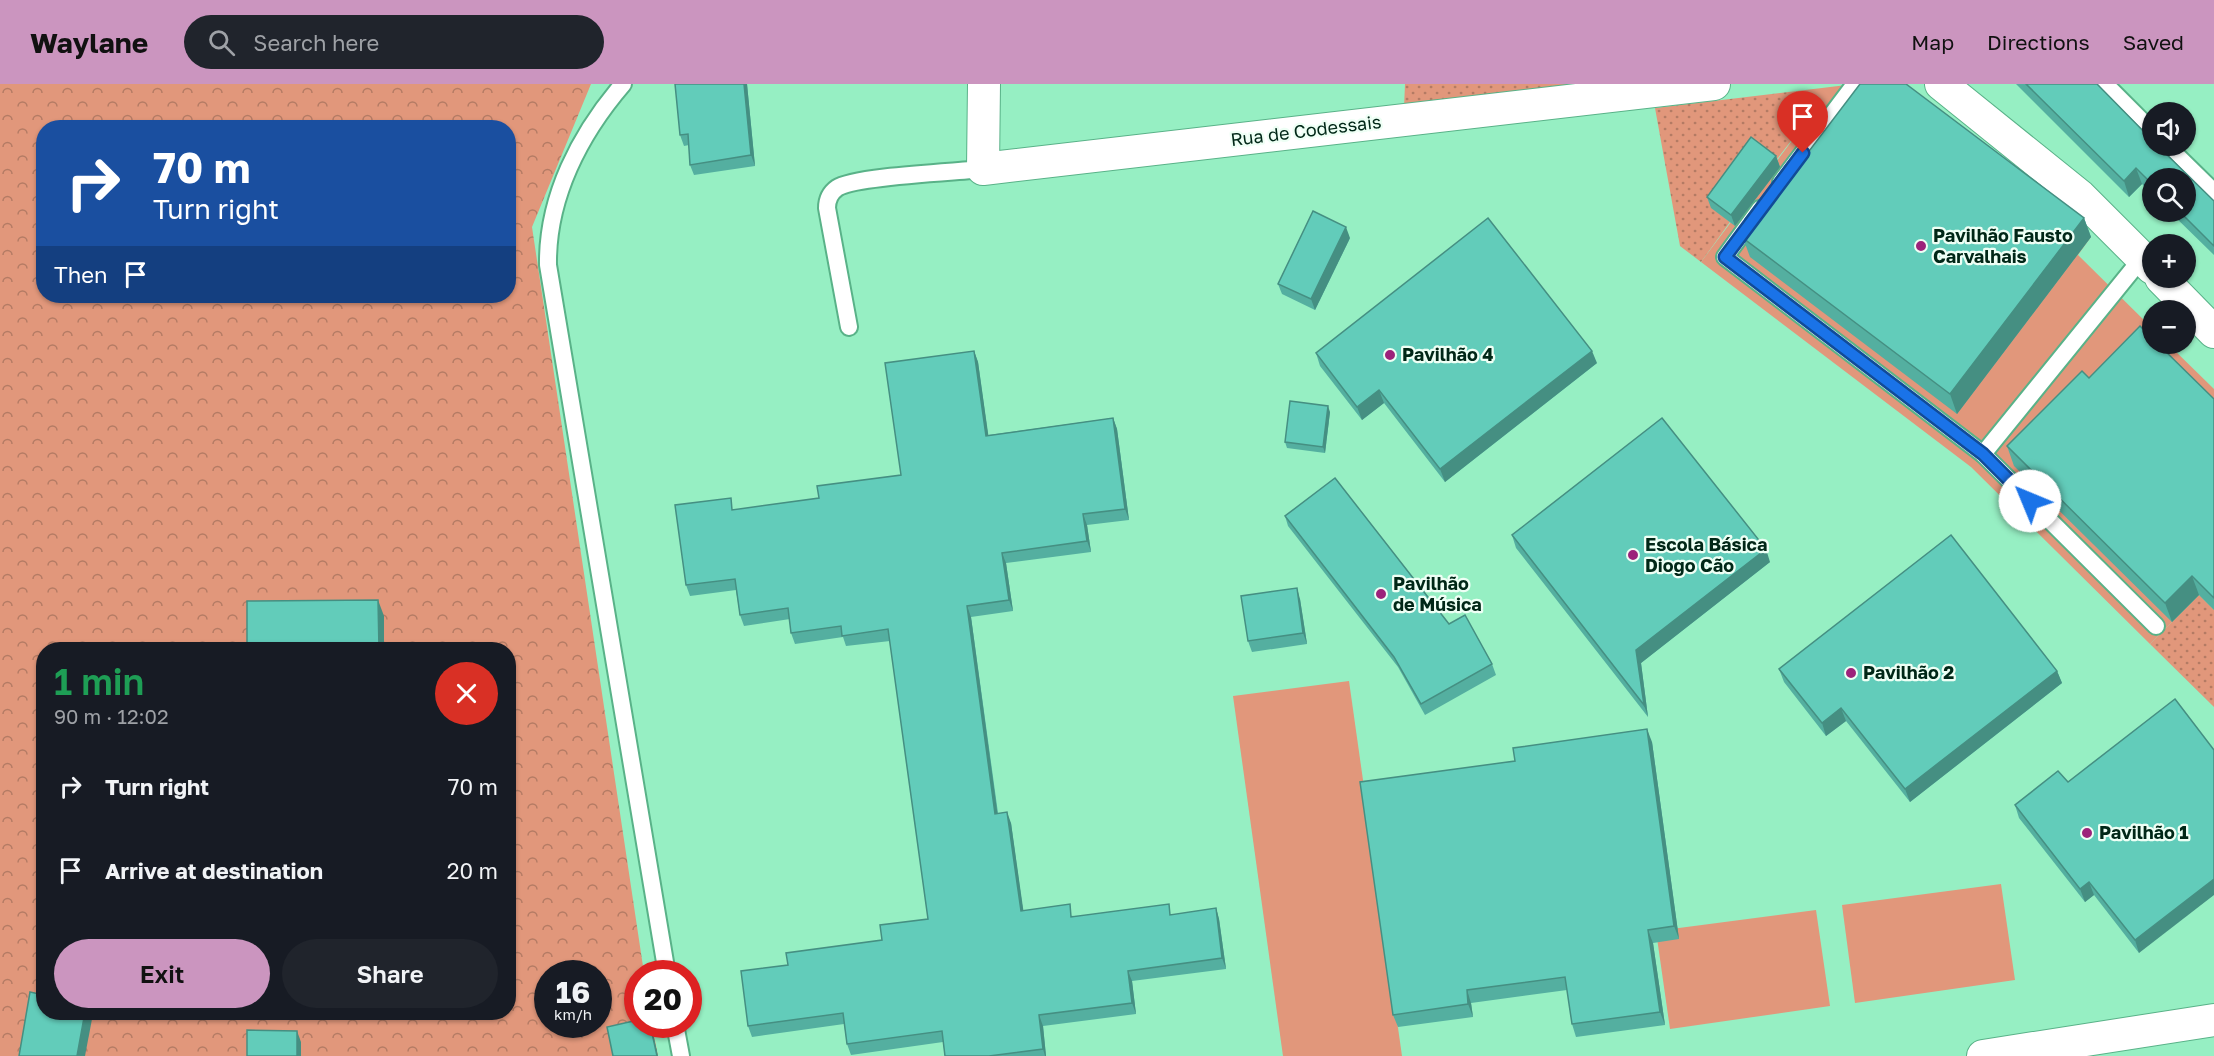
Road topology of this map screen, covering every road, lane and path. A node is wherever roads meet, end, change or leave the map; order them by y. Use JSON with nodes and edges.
{"nodes":[{"id":1,"x":623,"y":84,"type":"edge"},
{"id":2,"x":984,"y":84,"type":"edge"},
{"id":3,"x":1714,"y":84,"type":"edge"},
{"id":4,"x":1855,"y":84,"type":"edge"},
{"id":5,"x":1941,"y":84,"type":"edge"},
{"id":6,"x":2105,"y":84,"type":"edge"},
{"id":7,"x":2142,"y":121,"type":"edge"},
{"id":8,"x":2177,"y":156,"type":"edge"},
{"id":9,"x":983,"y":169,"type":"junction"},
{"id":10,"x":2214,"y":192,"type":"edge"},
{"id":11,"x":2142,"y":258,"type":"edge"},
{"id":12,"x":2142,"y":279,"type":"edge"},
{"id":13,"x":2171,"y":288,"type":"edge"},
{"id":14,"x":849,"y":327,"type":"dead end"},
{"id":15,"x":2214,"y":332,"type":"edge"},
{"id":16,"x":1983,"y":454,"type":"junction"},
{"id":17,"x":2156,"y":626,"type":"edge"},
{"id":18,"x":665,"y":960,"type":"edge"},
{"id":19,"x":2214,"y":1020,"type":"edge"},
{"id":20,"x":678,"y":1038,"type":"edge"},
{"id":21,"x":681,"y":1056,"type":"edge"},
{"id":22,"x":1983,"y":1056,"type":"edge"}],
"edges":[{"from":1,"to":18,"type":"lane"},
{"from":2,"to":9,"type":"street"},
{"from":3,"to":9,"type":"street","name":"Rua de Codessais"},
{"from":4,"to":16,"type":"lane"},
{"from":5,"to":11,"type":"street"},
{"from":6,"to":7,"type":"lane"},
{"from":8,"to":10,"type":"lane"},
{"from":9,"to":14,"type":"lane"},
{"from":12,"to":16,"type":"lane"},
{"from":13,"to":15,"type":"street"},
{"from":16,"to":17,"type":"lane"},
{"from":19,"to":22,"type":"street"},
{"from":20,"to":21,"type":"lane"}]}
